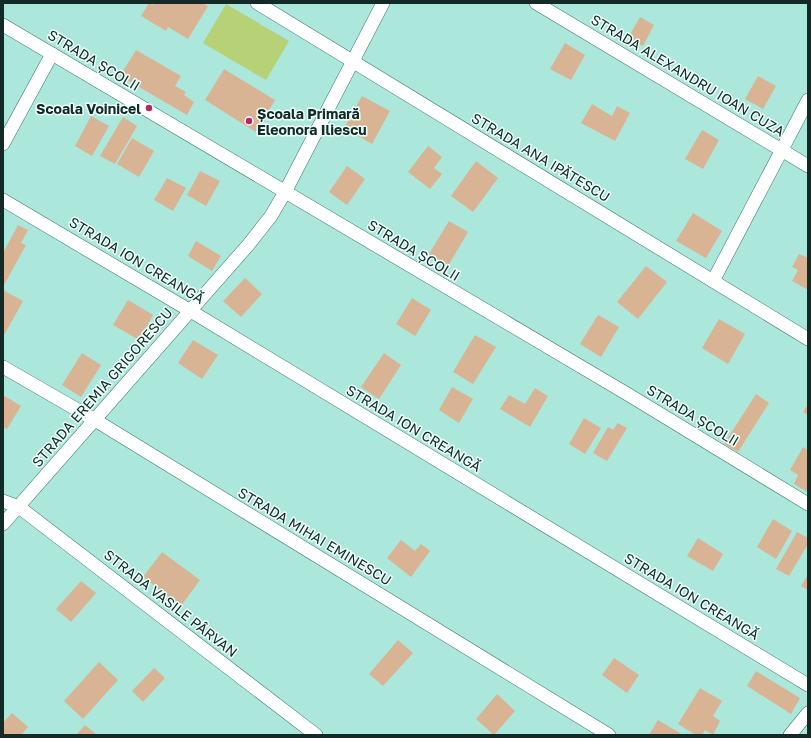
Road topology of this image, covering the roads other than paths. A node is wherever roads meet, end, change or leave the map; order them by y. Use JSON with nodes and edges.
{"nodes":[{"id":1,"x":257,"y":3,"type":"edge"},
{"id":2,"x":383,"y":3,"type":"edge"},
{"id":3,"x":536,"y":3,"type":"edge"},
{"id":4,"x":3,"y":25,"type":"edge"},
{"id":5,"x":52,"y":54,"type":"junction"},
{"id":6,"x":353,"y":61,"type":"junction"},
{"id":7,"x":808,"y":100,"type":"edge"},
{"id":8,"x":3,"y":144,"type":"edge"},
{"id":9,"x":782,"y":150,"type":"junction"},
{"id":10,"x":808,"y":166,"type":"edge"},
{"id":11,"x":285,"y":192,"type":"junction"},
{"id":12,"x":3,"y":200,"type":"edge"},
{"id":13,"x":713,"y":281,"type":"junction"},
{"id":14,"x":190,"y":310,"type":"junction"},
{"id":15,"x":808,"y":339,"type":"edge"},
{"id":16,"x":3,"y":367,"type":"edge"},
{"id":17,"x":95,"y":420,"type":"junction"},
{"id":18,"x":3,"y":501,"type":"edge"},
{"id":19,"x":808,"y":504,"type":"edge"},
{"id":20,"x":19,"y":506,"type":"junction"},
{"id":21,"x":3,"y":524,"type":"edge"},
{"id":22,"x":808,"y":685,"type":"edge"},
{"id":23,"x":808,"y":713,"type":"edge"},
{"id":24,"x":316,"y":735,"type":"edge"},
{"id":25,"x":609,"y":735,"type":"edge"},
{"id":26,"x":790,"y":735,"type":"edge"}],
"edges":[{"from":1,"to":6,"type":"street","name":"STRADA ANA IPĂTESCU"},
{"from":2,"to":6,"type":"street","name":"STRADA EREMIA GRIGORESCU"},
{"from":3,"to":9,"type":"street","name":"STRADA ALEXANDRU IOAN CUZA"},
{"from":4,"to":5,"type":"street","name":"STRADA ȘCOLII"},
{"from":5,"to":8,"type":"street"},
{"from":5,"to":11,"type":"street","name":"STRADA ȘCOLII"},
{"from":6,"to":11,"type":"street","name":"STRADA EREMIA GRIGORESCU"},
{"from":6,"to":13,"type":"street","name":"STRADA ANA IPĂTESCU"},
{"from":7,"to":9,"type":"street","name":"STRADA ALEXANDRU IOAN CUZA"},
{"from":9,"to":10,"type":"street","name":"STRADA ALEXANDRU IOAN CUZA"},
{"from":9,"to":13,"type":"street","name":"STRADA ALEXANDRU IOAN CUZA"},
{"from":11,"to":14,"type":"street","name":"STRADA EREMIA GRIGORESCU"},
{"from":11,"to":19,"type":"street","name":"STRADA ȘCOLII"},
{"from":12,"to":14,"type":"street","name":"STRADA ION CREANGĂ"},
{"from":13,"to":15,"type":"street","name":"STRADA ANA IPĂTESCU"},
{"from":14,"to":17,"type":"street","name":"STRADA EREMIA GRIGORESCU"},
{"from":14,"to":22,"type":"street","name":"STRADA ION CREANGĂ"},
{"from":16,"to":17,"type":"street","name":"STRADA MIHAI EMINESCU"},
{"from":17,"to":20,"type":"street","name":"STRADA EREMIA GRIGORESCU"},
{"from":17,"to":25,"type":"street","name":"STRADA MIHAI EMINESCU"},
{"from":18,"to":20,"type":"street","name":"STRADA VASILE PÂRVAN"},
{"from":20,"to":21,"type":"street","name":"STRADA EREMIA GRIGORESCU"},
{"from":20,"to":24,"type":"street","name":"STRADA VASILE PÂRVAN"},
{"from":23,"to":26,"type":"street"}]}
